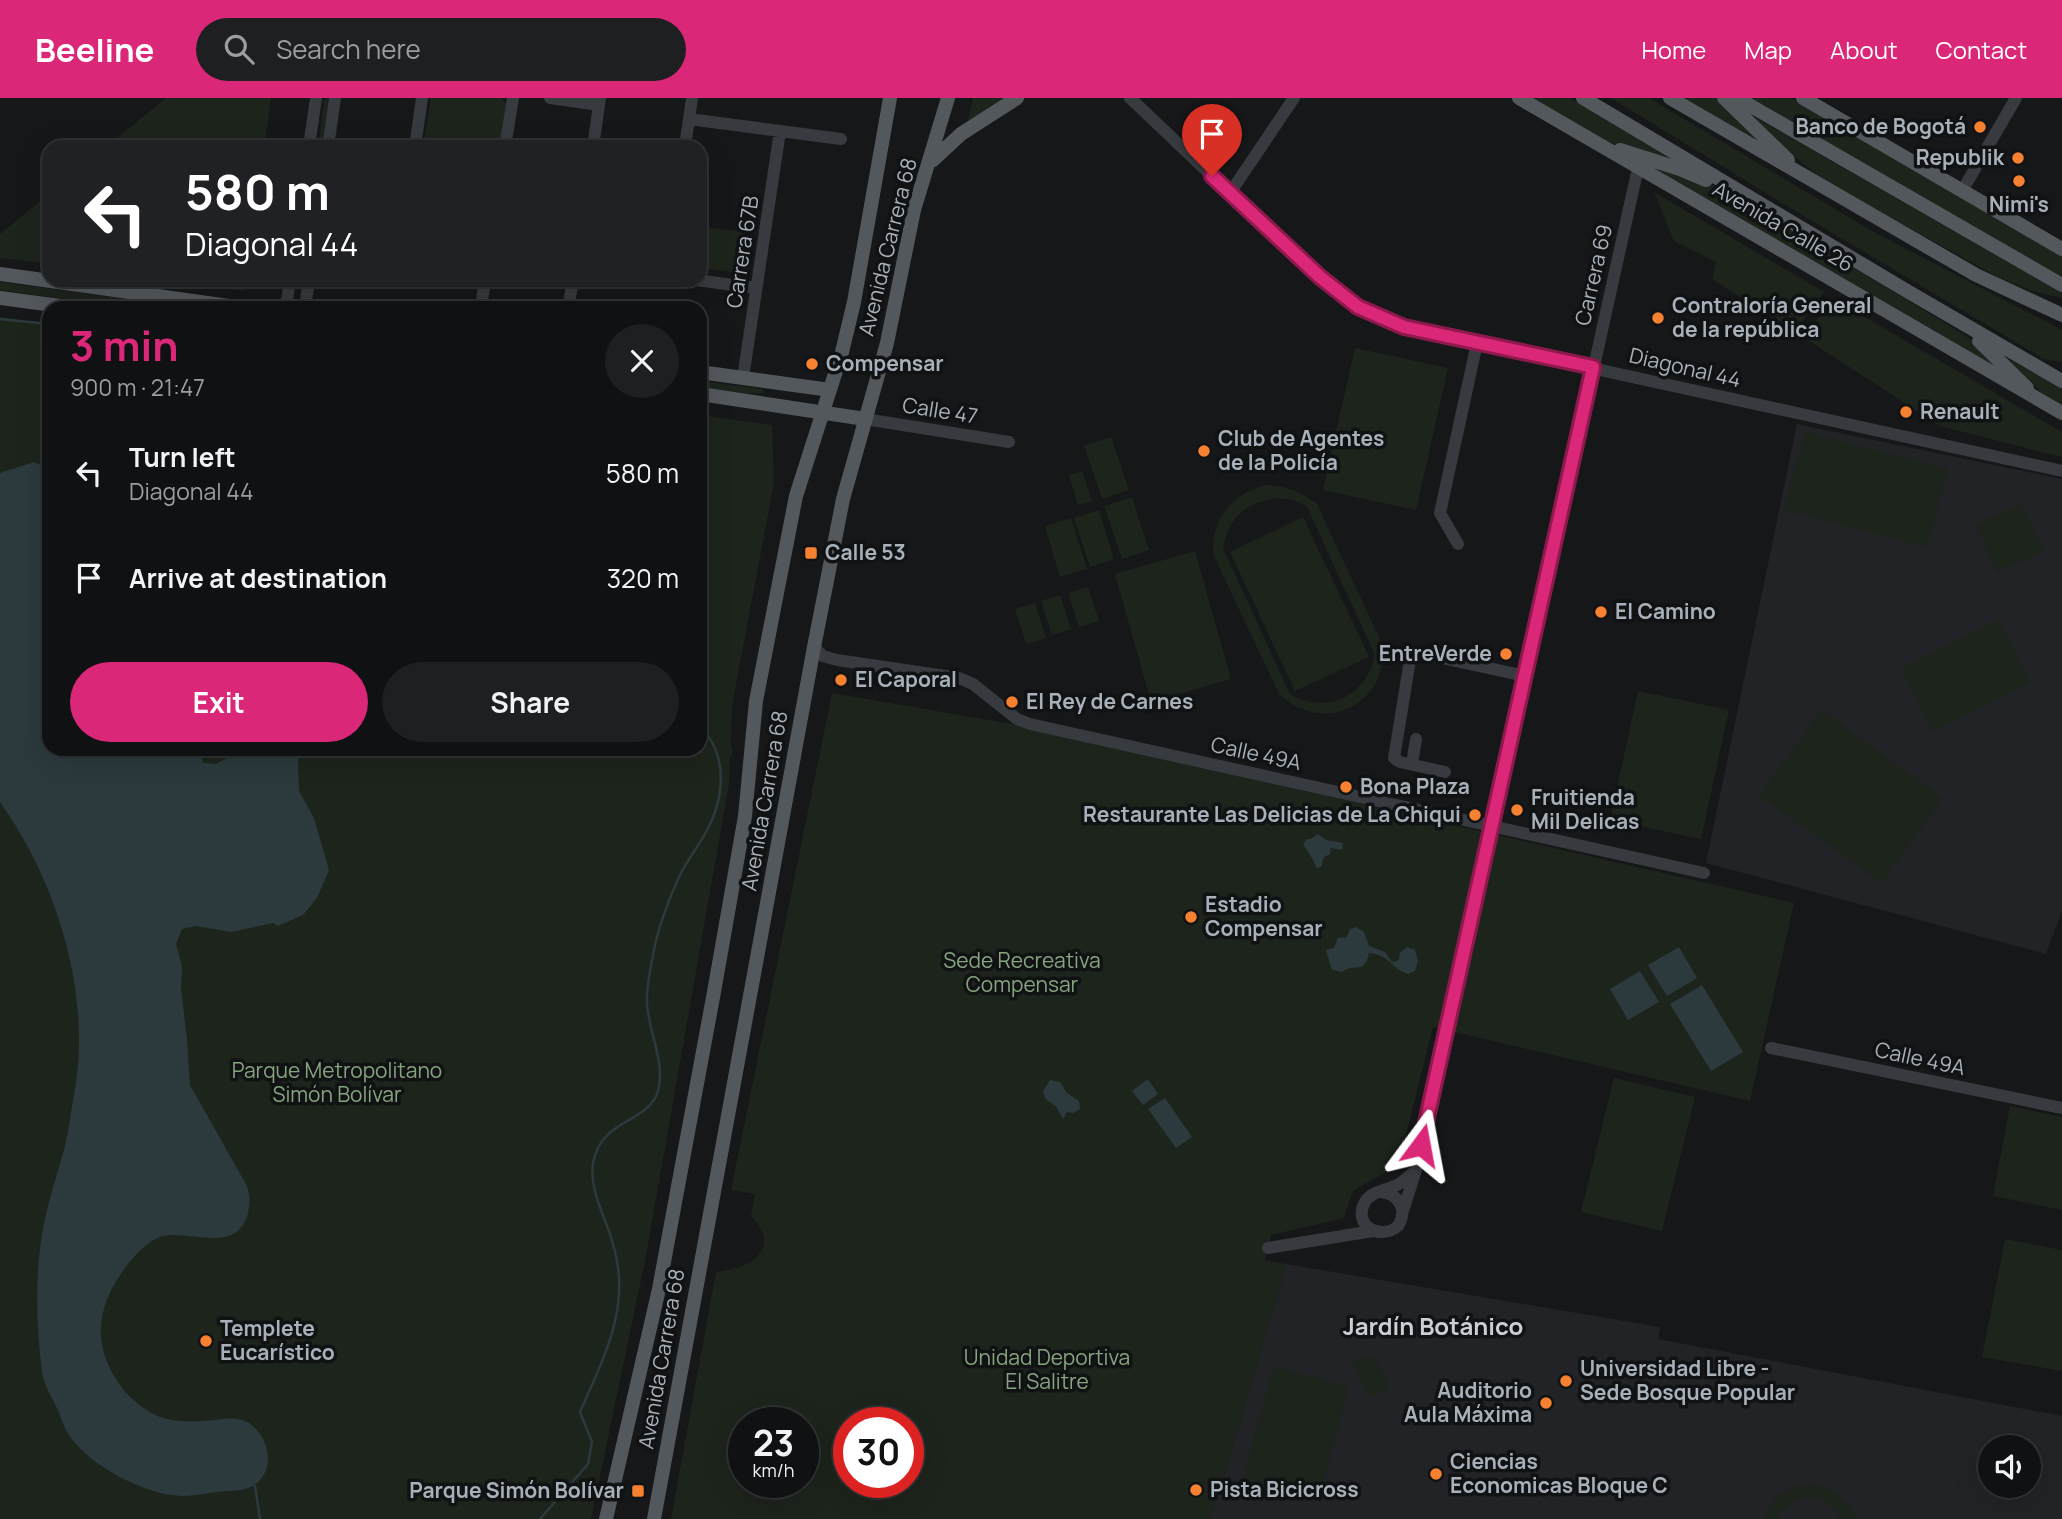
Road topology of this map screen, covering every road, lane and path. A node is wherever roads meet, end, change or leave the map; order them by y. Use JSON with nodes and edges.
{"nodes":[{"id":1,"x":316,"y":98,"type":"edge"},
{"id":2,"x":335,"y":98,"type":"edge"},
{"id":3,"x":422,"y":98,"type":"edge"},
{"id":4,"x":513,"y":98,"type":"edge"},
{"id":5,"x":550,"y":98,"type":"edge"},
{"id":6,"x":692,"y":98,"type":"edge"},
{"id":7,"x":890,"y":98,"type":"edge"},
{"id":8,"x":948,"y":98,"type":"edge"},
{"id":9,"x":1017,"y":98,"type":"edge"},
{"id":10,"x":1130,"y":98,"type":"edge"},
{"id":11,"x":1294,"y":98,"type":"edge"},
{"id":12,"x":1519,"y":98,"type":"edge"},
{"id":13,"x":1583,"y":98,"type":"edge"},
{"id":14,"x":1670,"y":98,"type":"edge"},
{"id":15,"x":1724,"y":98,"type":"edge"},
{"id":16,"x":1737,"y":98,"type":"edge"},
{"id":17,"x":1803,"y":98,"type":"edge"},
{"id":18,"x":2016,"y":98,"type":"edge"},
{"id":19,"x":600,"y":101,"type":"edge"},
{"id":20,"x":689,"y":119,"type":"junction"},
{"id":21,"x":780,"y":131,"type":"junction"},
{"id":22,"x":841,"y":139,"type":"dead end"},
{"id":23,"x":310,"y":140,"type":"edge"},
{"id":24,"x":329,"y":140,"type":"edge"},
{"id":25,"x":416,"y":140,"type":"edge"},
{"id":26,"x":506,"y":140,"type":"edge"},
{"id":27,"x":594,"y":140,"type":"edge"},
{"id":28,"x":686,"y":140,"type":"edge"},
{"id":29,"x":1597,"y":144,"type":"junction"},
{"id":30,"x":928,"y":166,"type":"junction"},
{"id":31,"x":1638,"y":168,"type":"junction"},
{"id":32,"x":1822,"y":187,"type":"junction"},
{"id":33,"x":1962,"y":191,"type":"junction"},
{"id":34,"x":1230,"y":193,"type":"junction"},
{"id":35,"x":1759,"y":203,"type":"junction"},
{"id":36,"x":2062,"y":249,"type":"edge"},
{"id":37,"x":0,"y":274,"type":"edge"},
{"id":38,"x":42,"y":280,"type":"edge"},
{"id":39,"x":707,"y":281,"type":"edge"},
{"id":40,"x":2062,"y":285,"type":"edge"},
{"id":41,"x":93,"y":287,"type":"edge"},
{"id":42,"x":757,"y":288,"type":"junction"},
{"id":43,"x":2012,"y":292,"type":"junction"},
{"id":44,"x":0,"y":298,"type":"edge"},
{"id":45,"x":193,"y":301,"type":"edge"},
{"id":46,"x":42,"y":304,"type":"edge"},
{"id":47,"x":2062,"y":305,"type":"edge"},
{"id":48,"x":1939,"y":310,"type":"junction"},
{"id":49,"x":2062,"y":314,"type":"edge"},
{"id":50,"x":1477,"y":343,"type":"junction"},
{"id":51,"x":1593,"y":367,"type":"junction"},
{"id":52,"x":707,"y":373,"type":"edge"},
{"id":53,"x":743,"y":378,"type":"junction"},
{"id":54,"x":2062,"y":381,"type":"edge"},
{"id":55,"x":830,"y":390,"type":"junction"},
{"id":56,"x":707,"y":395,"type":"edge"},
{"id":57,"x":2037,"y":398,"type":"junction"},
{"id":58,"x":823,"y":412,"type":"junction"},
{"id":59,"x":2062,"y":413,"type":"edge"},
{"id":60,"x":865,"y":419,"type":"junction"},
{"id":61,"x":1009,"y":442,"type":"dead end"},
{"id":62,"x":2062,"y":471,"type":"edge"},
{"id":63,"x":1458,"y":544,"type":"dead end"},
{"id":64,"x":814,"y":647,"type":"junction"},
{"id":65,"x":1525,"y":676,"type":"junction"},
{"id":66,"x":1416,"y":739,"type":"dead end"},
{"id":67,"x":1412,"y":764,"type":"junction"},
{"id":68,"x":1445,"y":772,"type":"dead end"},
{"id":69,"x":1492,"y":825,"type":"junction"},
{"id":70,"x":1704,"y":873,"type":"dead end"},
{"id":71,"x":1771,"y":1048,"type":"dead end"},
{"id":72,"x":2062,"y":1108,"type":"edge"},
{"id":73,"x":1416,"y":1170,"type":"junction"},
{"id":74,"x":1381,"y":1192,"type":"junction"},
{"id":75,"x":1362,"y":1208,"type":"junction"},
{"id":76,"x":1403,"y":1211,"type":"junction"},
{"id":77,"x":1373,"y":1231,"type":"junction"},
{"id":78,"x":1342,"y":1234,"type":"junction"},
{"id":79,"x":1268,"y":1248,"type":"dead end"},
{"id":80,"x":606,"y":1519,"type":"edge"},
{"id":81,"x":654,"y":1519,"type":"edge"}],
"edges":[{"from":1,"to":23,"type":"street"},
{"from":2,"to":24,"type":"street"},
{"from":3,"to":25,"type":"street"},
{"from":4,"to":26,"type":"street"},
{"from":5,"to":19,"type":"street"},
{"from":6,"to":20,"type":"street"},
{"from":7,"to":55,"type":"main road","name":"Avenida Carrera 68"},
{"from":8,"to":30,"type":"main road","name":"Avenida Carrera 68"},
{"from":9,"to":30,"type":"main road"},
{"from":10,"to":34,"type":"street","name":"Diagonal 44"},
{"from":11,"to":34,"type":"street"},
{"from":12,"to":29,"type":"main road","name":"Avenida Calle 26"},
{"from":13,"to":35,"type":"main road","name":"Avenida Calle 26"},
{"from":14,"to":32,"type":"main road"},
{"from":15,"to":32,"type":"main road"},
{"from":16,"to":40,"type":"main road"},
{"from":17,"to":33,"type":"main road"},
{"from":18,"to":33,"type":"street"},
{"from":19,"to":27,"type":"street"},
{"from":20,"to":21,"type":"street"},
{"from":20,"to":28,"type":"street"},
{"from":21,"to":22,"type":"street"},
{"from":21,"to":42,"type":"street","name":"Carrera 67B"},
{"from":29,"to":31,"type":"main road","name":"Avenida Calle 26"},
{"from":29,"to":35,"type":"main road"},
{"from":30,"to":60,"type":"main road","name":"Avenida Carrera 68"},
{"from":31,"to":51,"type":"street","name":"Carrera 69"},
{"from":31,"to":57,"type":"main road","name":"Avenida Calle 26"},
{"from":32,"to":43,"type":"main road"},
{"from":33,"to":36,"type":"main road"},
{"from":34,"to":50,"type":"street","name":"Diagonal 44"},
{"from":35,"to":48,"type":"main road","name":"Avenida Calle 26"},
{"from":37,"to":38,"type":"main road"},
{"from":39,"to":42,"type":"street"},
{"from":41,"to":45,"type":"main road"},
{"from":42,"to":53,"type":"street","name":"Carrera 67B"},
{"from":43,"to":47,"type":"main road"},
{"from":43,"to":49,"type":"main road"},
{"from":44,"to":46,"type":"main road"},
{"from":48,"to":54,"type":"main road","name":"Avenida Calle 26"},
{"from":48,"to":57,"type":"main road"},
{"from":50,"to":51,"type":"street","name":"Diagonal 44"},
{"from":50,"to":63,"type":"street"},
{"from":51,"to":62,"type":"street","name":"Diagonal 44"},
{"from":51,"to":65,"type":"street","name":"Carrera 69"},
{"from":52,"to":53,"type":"main road"},
{"from":53,"to":55,"type":"main road"},
{"from":55,"to":58,"type":"main road","name":"Avenida Carrera 68"},
{"from":56,"to":58,"type":"main road"},
{"from":57,"to":59,"type":"main road","name":"Avenida Calle 26"},
{"from":58,"to":60,"type":"main road"},
{"from":58,"to":80,"type":"main road","name":"Avenida Carrera 68"},
{"from":60,"to":61,"type":"street","name":"Calle 47"},
{"from":60,"to":64,"type":"main road","name":"Avenida Carrera 68"},
{"from":64,"to":69,"type":"street","name":"Calle 49A"},
{"from":64,"to":81,"type":"main road","name":"Avenida Carrera 68"},
{"from":65,"to":67,"type":"street"},
{"from":65,"to":69,"type":"street","name":"Carrera 69"},
{"from":66,"to":67,"type":"street"},
{"from":67,"to":68,"type":"street"},
{"from":69,"to":70,"type":"street","name":"Calle 49A"},
{"from":69,"to":73,"type":"street","name":"Carrera 69"},
{"from":71,"to":72,"type":"street","name":"Calle 49A"},
{"from":73,"to":74,"type":"street"},
{"from":73,"to":76,"type":"street","name":"Carrera 69"},
{"from":74,"to":75,"type":"street"},
{"from":74,"to":76,"type":"street"},
{"from":75,"to":77,"type":"street"},
{"from":75,"to":78,"type":"street"},
{"from":76,"to":77,"type":"street"},
{"from":77,"to":78,"type":"street"},
{"from":78,"to":79,"type":"street"}]}
